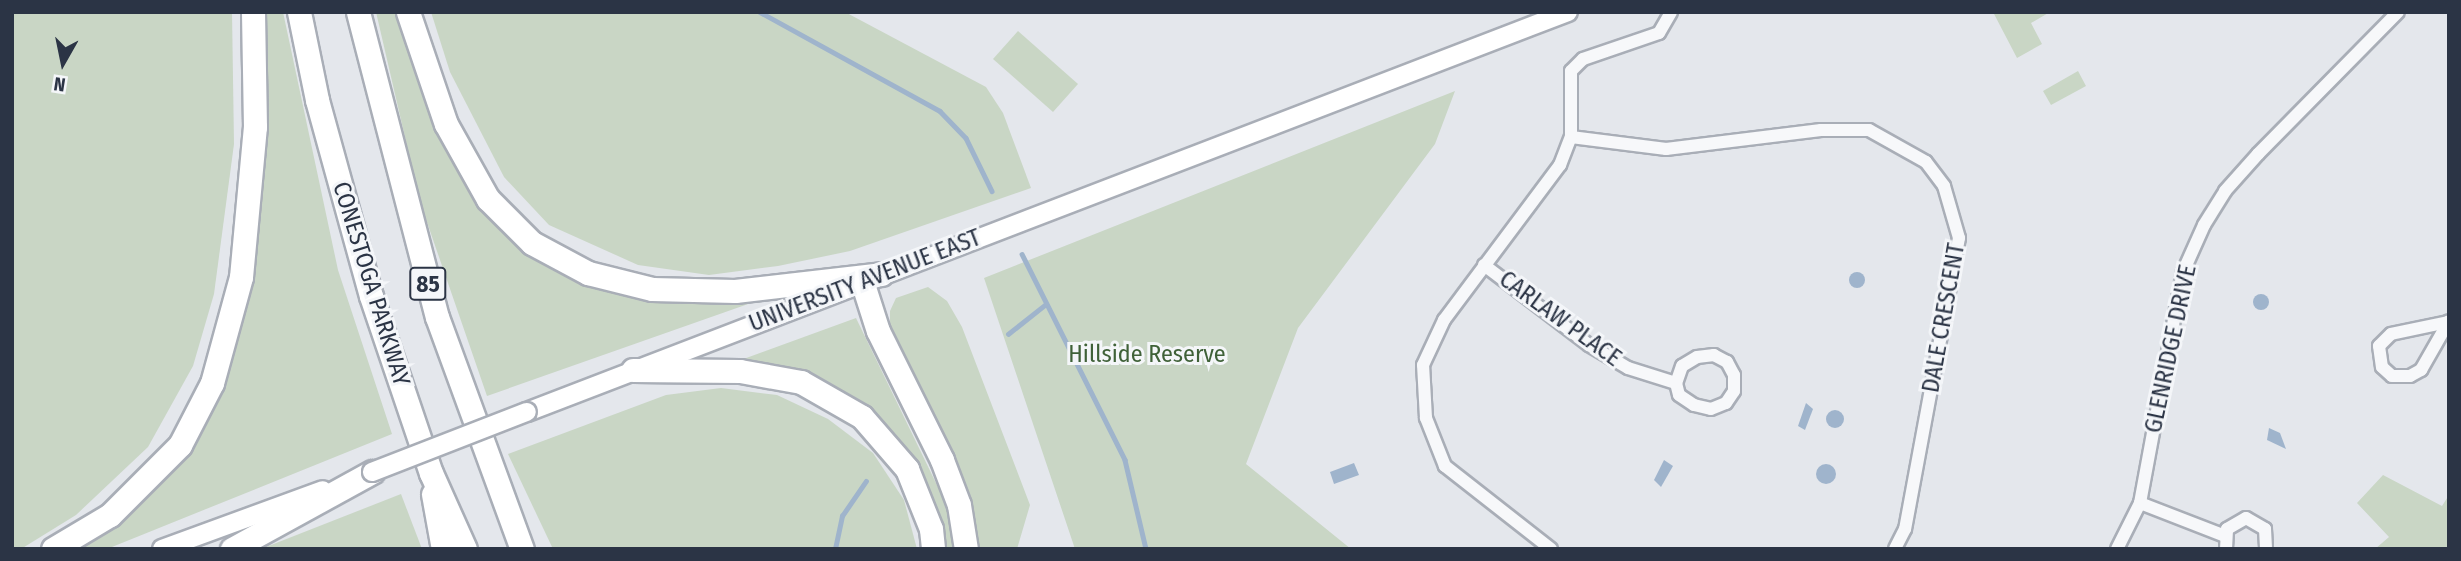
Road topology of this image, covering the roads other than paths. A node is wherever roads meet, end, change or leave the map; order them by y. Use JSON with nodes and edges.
{"nodes":[{"id":1,"x":253,"y":12,"type":"edge"},
{"id":2,"x":299,"y":12,"type":"edge"},
{"id":3,"x":358,"y":12,"type":"edge"},
{"id":4,"x":408,"y":12,"type":"edge"},
{"id":5,"x":1568,"y":12,"type":"edge"},
{"id":6,"x":1671,"y":12,"type":"edge"},
{"id":7,"x":2398,"y":12,"type":"edge"},
{"id":8,"x":1571,"y":137,"type":"junction"},
{"id":9,"x":1485,"y":265,"type":"junction"},
{"id":10,"x":871,"y":278,"type":"junction"},
{"id":11,"x":2449,"y":322,"type":"edge"},
{"id":12,"x":633,"y":370,"type":"junction"},
{"id":13,"x":1676,"y":383,"type":"junction"},
{"id":14,"x":372,"y":472,"type":"junction"},
{"id":15,"x":430,"y":473,"type":"junction"},
{"id":16,"x":503,"y":503,"type":"junction"},
{"id":17,"x":2140,"y":503,"type":"junction"},
{"id":18,"x":2225,"y":543,"type":"edge"},
{"id":19,"x":53,"y":549,"type":"edge"},
{"id":20,"x":162,"y":549,"type":"edge"},
{"id":21,"x":232,"y":549,"type":"edge"},
{"id":22,"x":443,"y":549,"type":"edge"},
{"id":23,"x":465,"y":549,"type":"edge"},
{"id":24,"x":522,"y":549,"type":"edge"},
{"id":25,"x":534,"y":549,"type":"edge"},
{"id":26,"x":933,"y":549,"type":"edge"},
{"id":27,"x":966,"y":549,"type":"edge"},
{"id":28,"x":1551,"y":549,"type":"edge"},
{"id":29,"x":1895,"y":549,"type":"edge"},
{"id":30,"x":2117,"y":549,"type":"edge"},
{"id":31,"x":2266,"y":549,"type":"edge"}],
"edges":[{"from":1,"to":19,"type":"highway"},
{"from":2,"to":15,"type":"highway","name":"CONESTOGA PARKWAY","number":"85"},
{"from":3,"to":16,"type":"highway","number":"85"},
{"from":4,"to":10,"type":"highway"},
{"from":5,"to":10,"type":"main road","name":"UNIVERSITY AVENUE EAST"},
{"from":6,"to":8,"type":"street"},
{"from":7,"to":17,"type":"street","name":"GLENRIDGE DRIVE"},
{"from":8,"to":9,"type":"street"},
{"from":8,"to":29,"type":"street","name":"DALE CRESCENT"},
{"from":9,"to":13,"type":"street","name":"CARLAW PLACE"},
{"from":9,"to":28,"type":"street"},
{"from":10,"to":12,"type":"main road","name":"UNIVERSITY AVENUE EAST"},
{"from":10,"to":27,"type":"highway"},
{"from":11,"to":11,"type":"street"},
{"from":12,"to":14,"type":"main road","name":"UNIVERSITY AVENUE EAST","bridge":true},
{"from":12,"to":26,"type":"highway"},
{"from":13,"to":13,"type":"street","name":"CARLAW PLACE"},
{"from":14,"to":20,"type":"main road","name":"UNIVERSITY AVENUE EAST"},
{"from":14,"to":21,"type":"highway"},
{"from":15,"to":22,"type":"highway"},
{"from":15,"to":23,"type":"highway","name":"CONESTOGA PARKWAY","number":"85"},
{"from":16,"to":24,"type":"highway","number":"85"},
{"from":16,"to":25,"type":"highway"},
{"from":17,"to":18,"type":"street"},
{"from":17,"to":30,"type":"street","name":"GLENRIDGE DRIVE"},
{"from":18,"to":31,"type":"street"}]}
